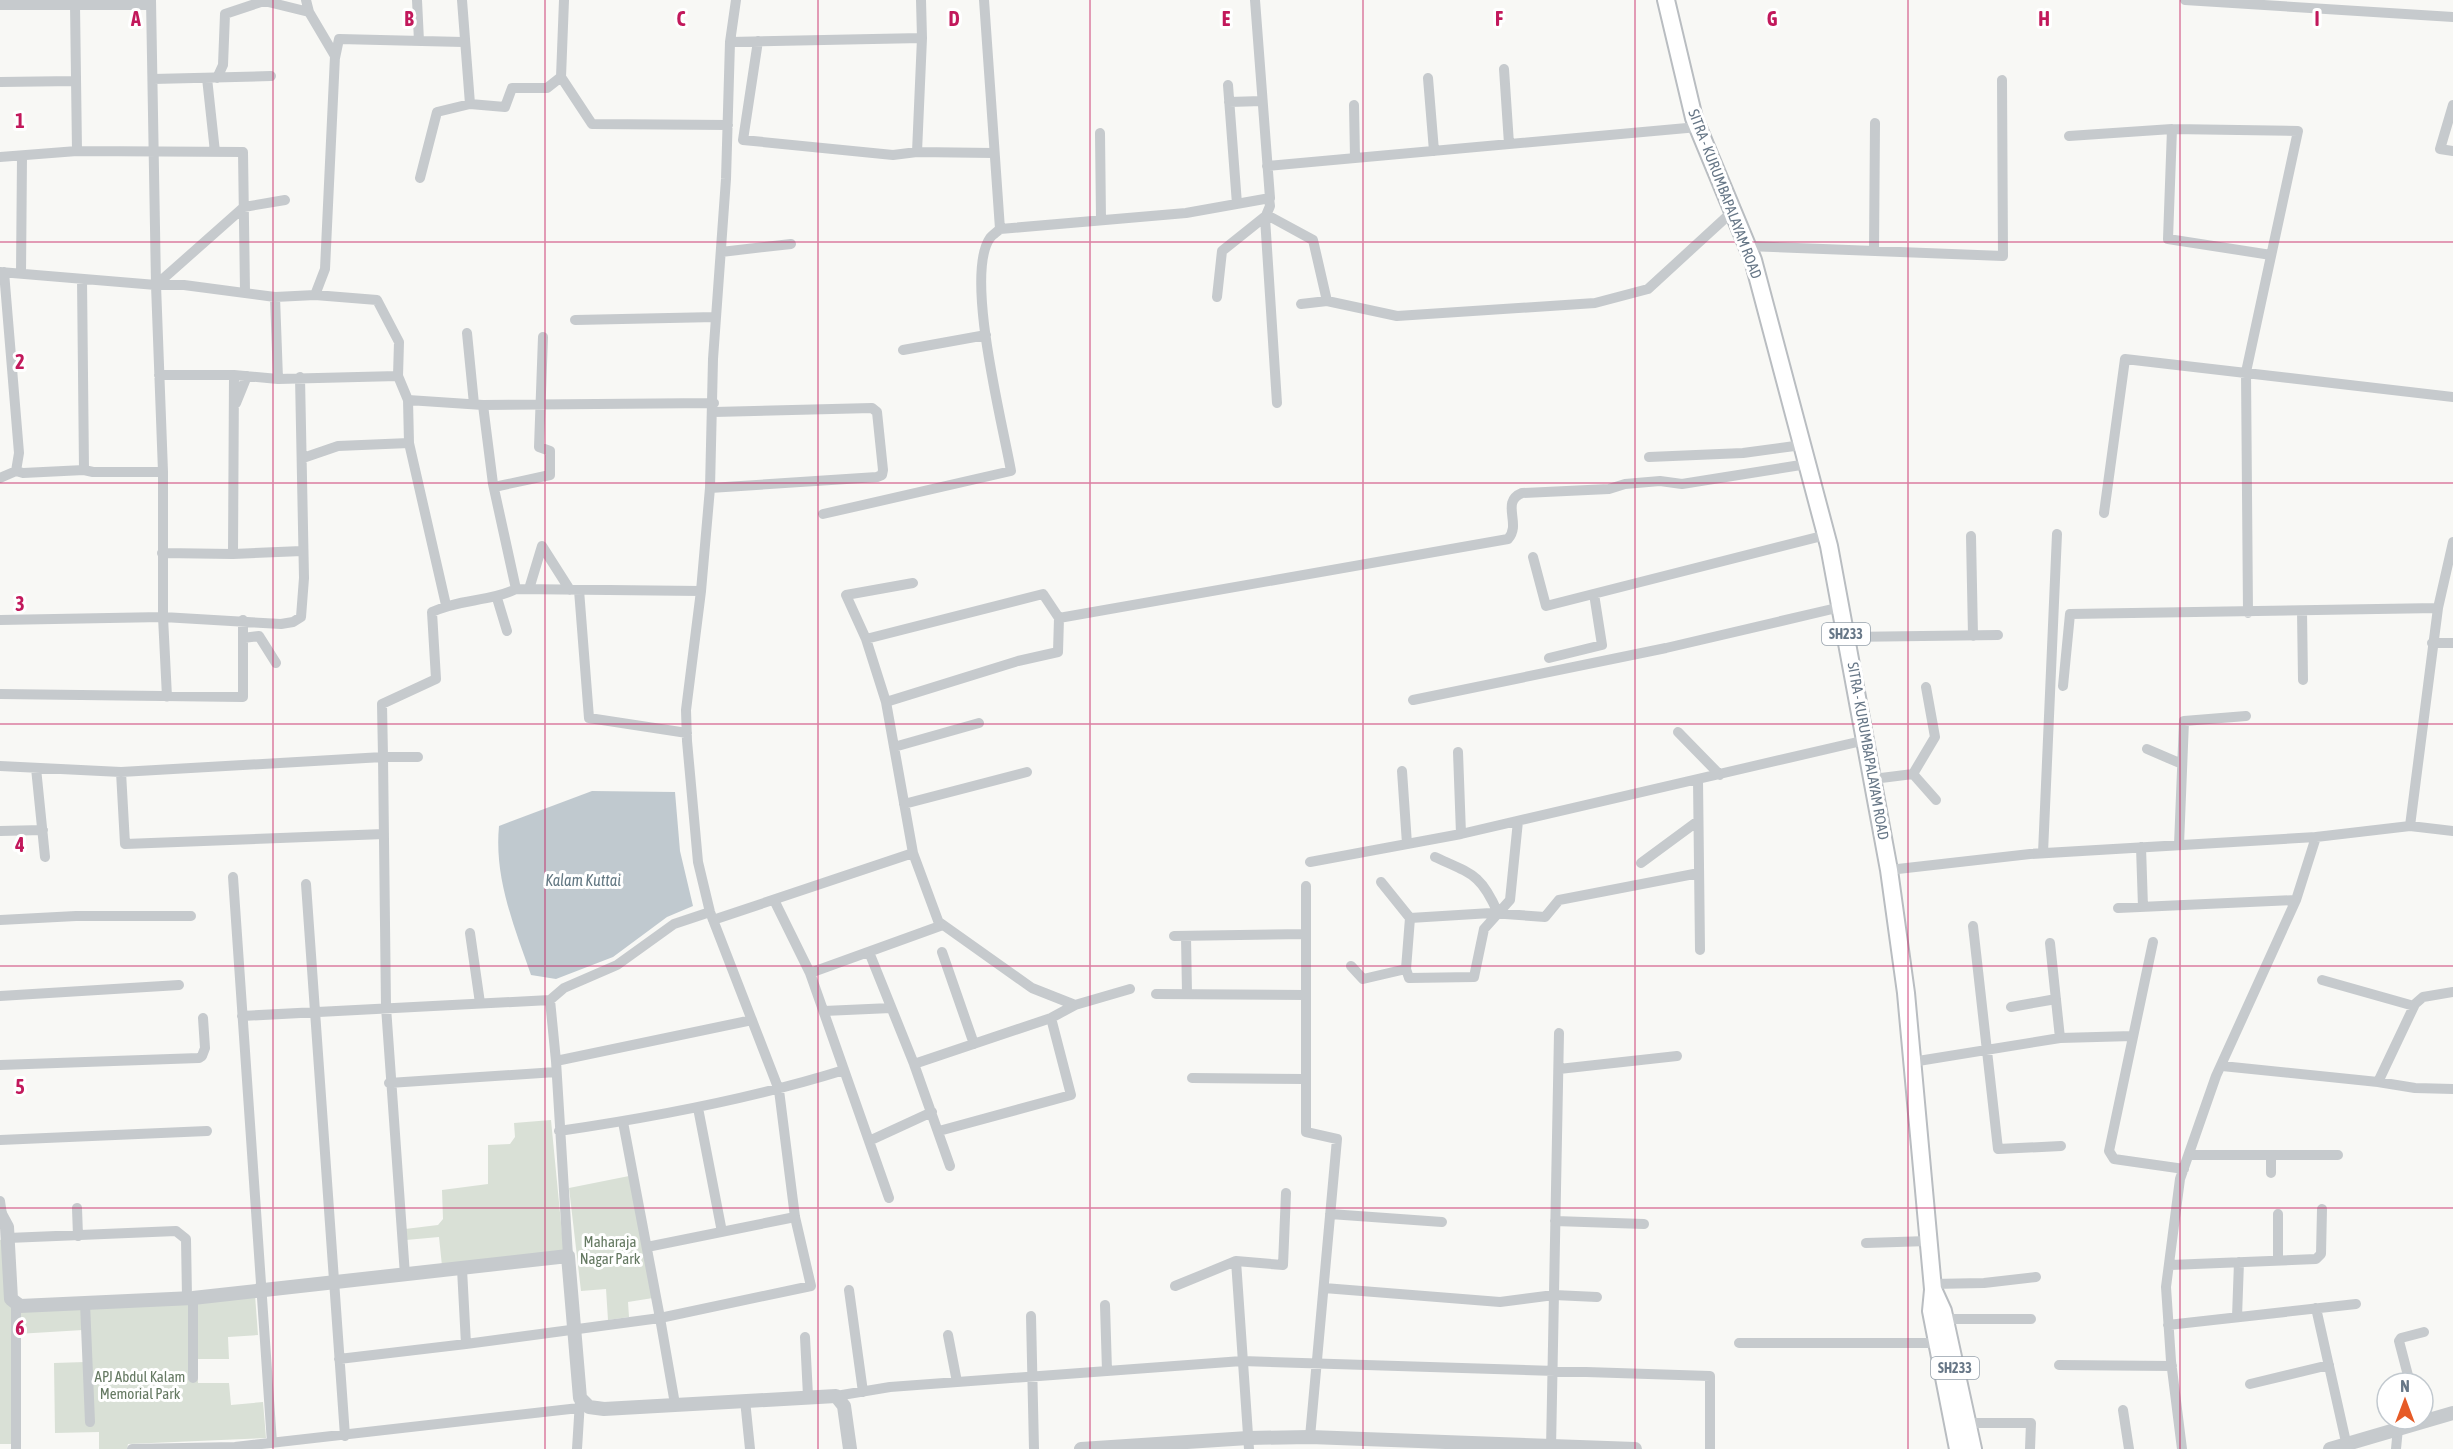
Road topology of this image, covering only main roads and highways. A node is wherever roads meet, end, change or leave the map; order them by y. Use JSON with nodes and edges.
{"nodes":[{"id":1,"x":1666,"y":0,"type":"edge"},
{"id":2,"x":1932,"y":1286,"type":"junction"},
{"id":3,"x":1958,"y":1449,"type":"edge"},
{"id":4,"x":1972,"y":1449,"type":"edge"}],
"edges":[{"from":1,"to":2,"type":"main road","name":"SITRA - KURUMBAPALAYAM ROAD","number":"SH233"},
{"from":2,"to":3,"type":"main road"},
{"from":2,"to":4,"type":"main road","name":"SITRA - KURUMBAPALAYAM ROAD","number":"SH233"}]}
